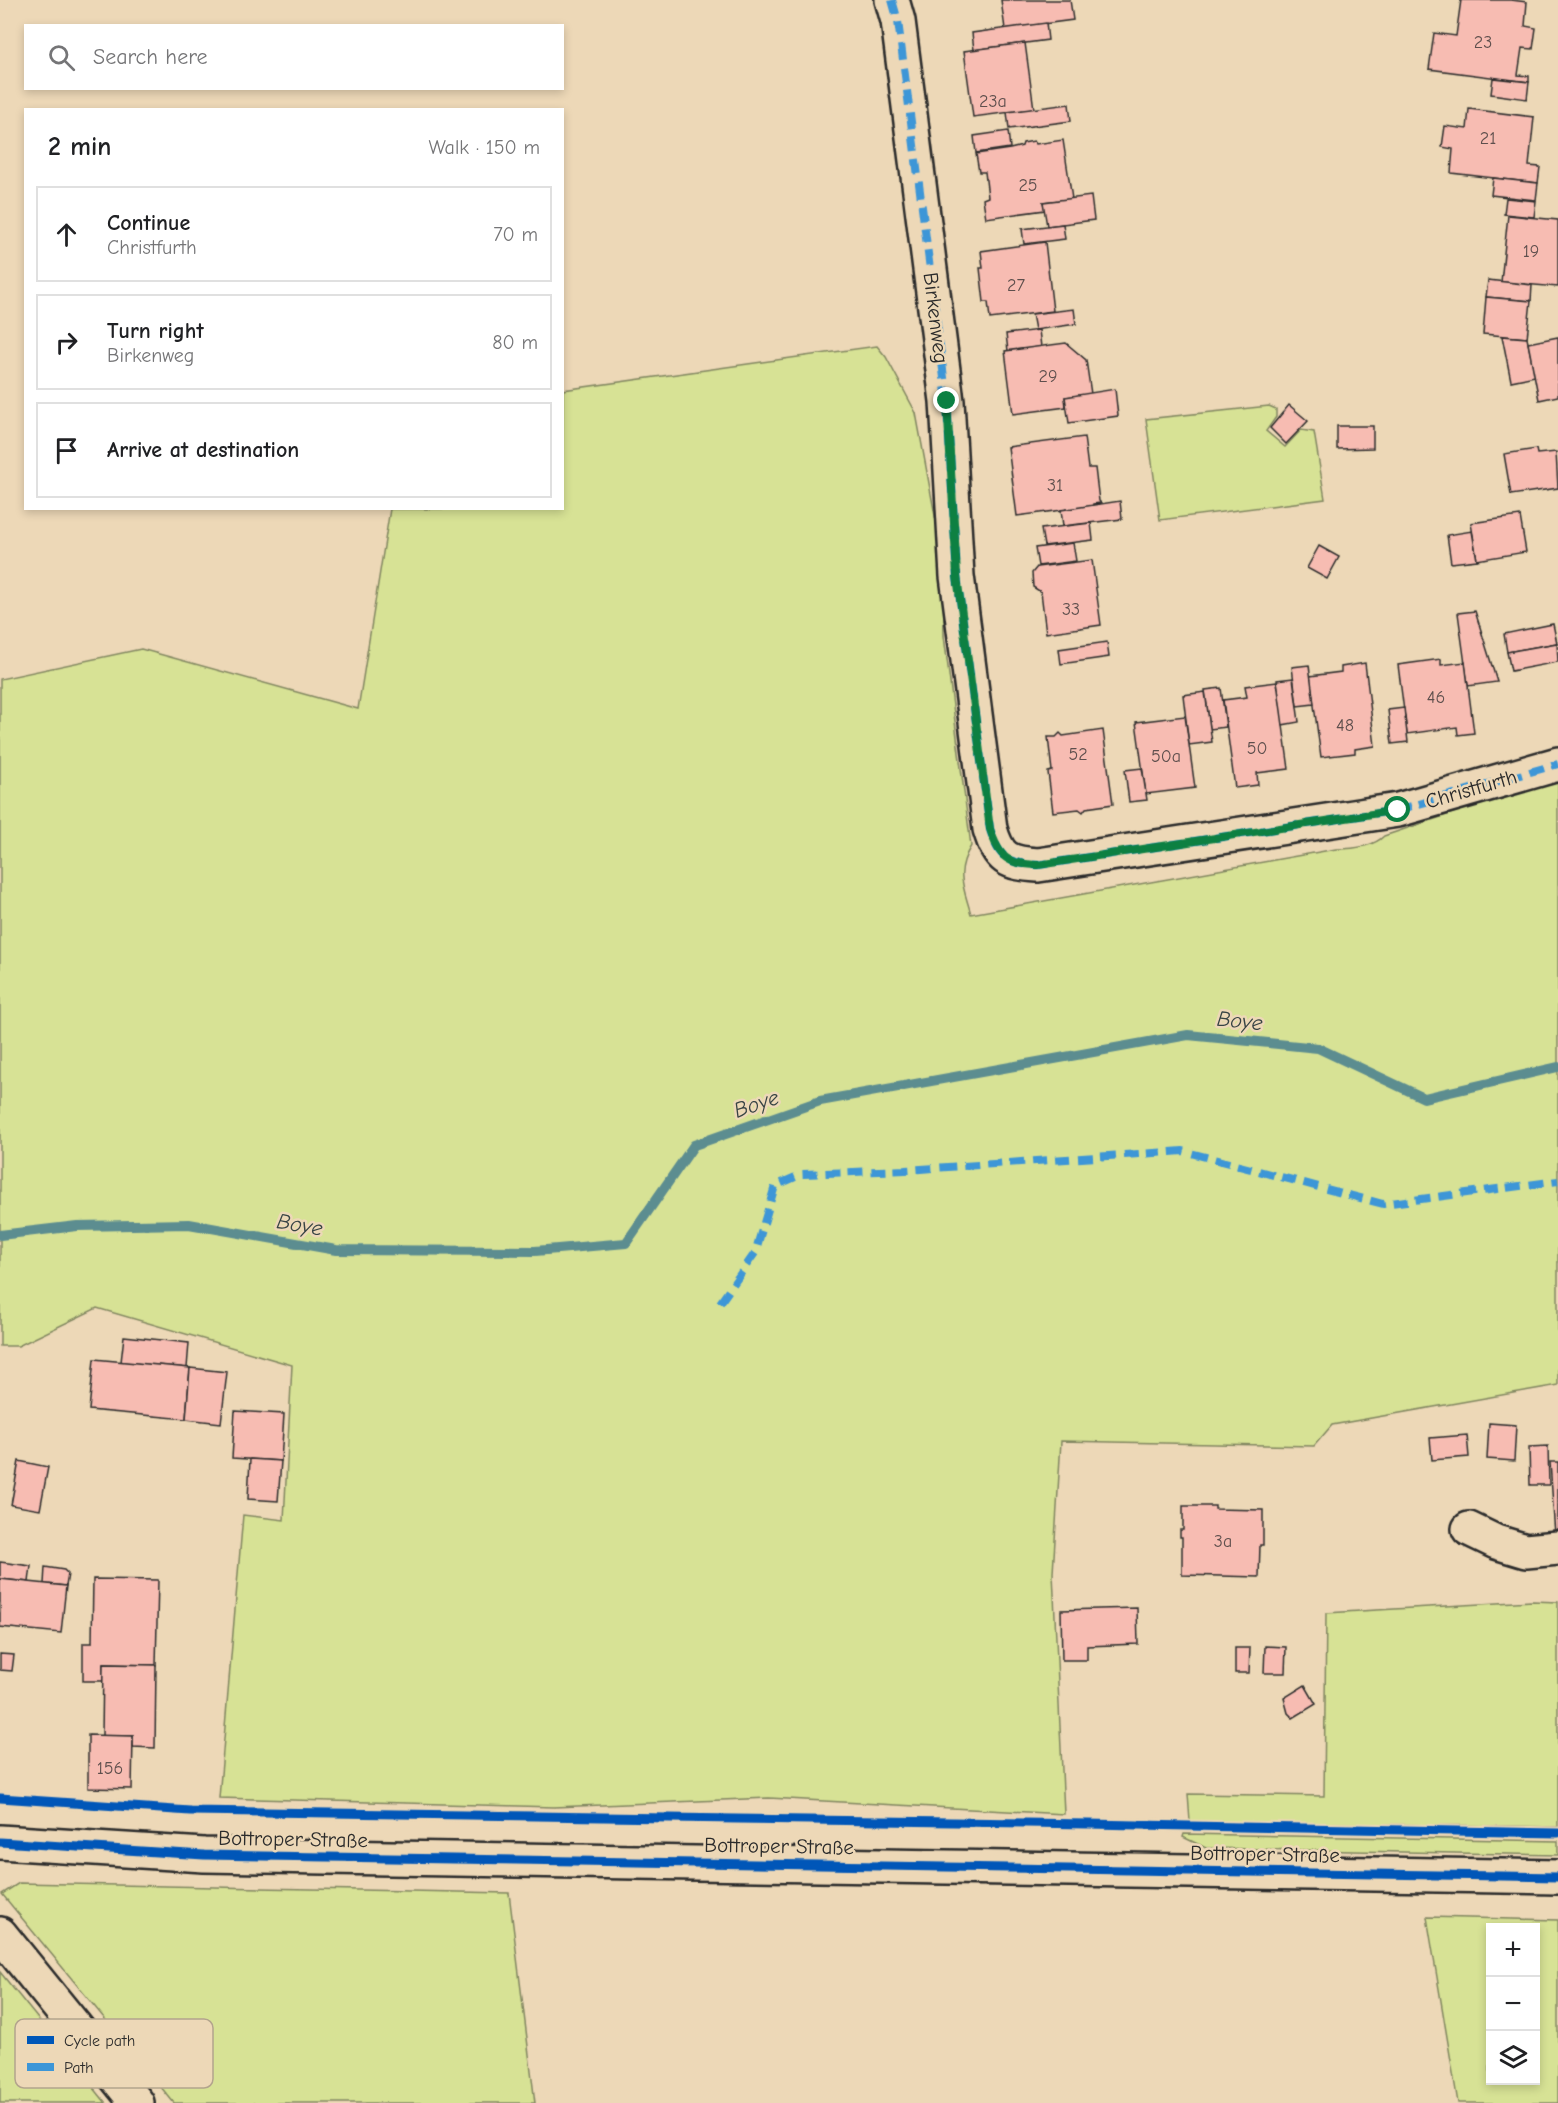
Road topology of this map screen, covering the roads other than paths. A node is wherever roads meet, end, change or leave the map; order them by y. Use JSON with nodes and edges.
{"nodes":[{"id":1,"x":892,"y":0,"type":"edge"},
{"id":2,"x":1558,"y":764,"type":"edge"},
{"id":3,"x":997,"y":851,"type":"joint"},
{"id":4,"x":1469,"y":1528,"type":"dead end"},
{"id":5,"x":1558,"y":1548,"type":"edge"},
{"id":6,"x":0,"y":1842,"type":"edge"},
{"id":7,"x":1558,"y":1877,"type":"edge"},
{"id":8,"x":0,"y":1934,"type":"edge"},
{"id":9,"x":69,"y":2019,"type":"edge"},
{"id":10,"x":125,"y":2088,"type":"edge"},
{"id":11,"x":137,"y":2103,"type":"edge"}],
"edges":[{"from":1,"to":3,"type":"street","name":"Birkenweg"},
{"from":2,"to":3,"type":"street","name":"Christfurth"},
{"from":4,"to":5,"type":"street"},
{"from":6,"to":7,"type":"street","name":"Bottroper Straße"},
{"from":8,"to":9,"type":"street"},
{"from":10,"to":11,"type":"street"}]}
